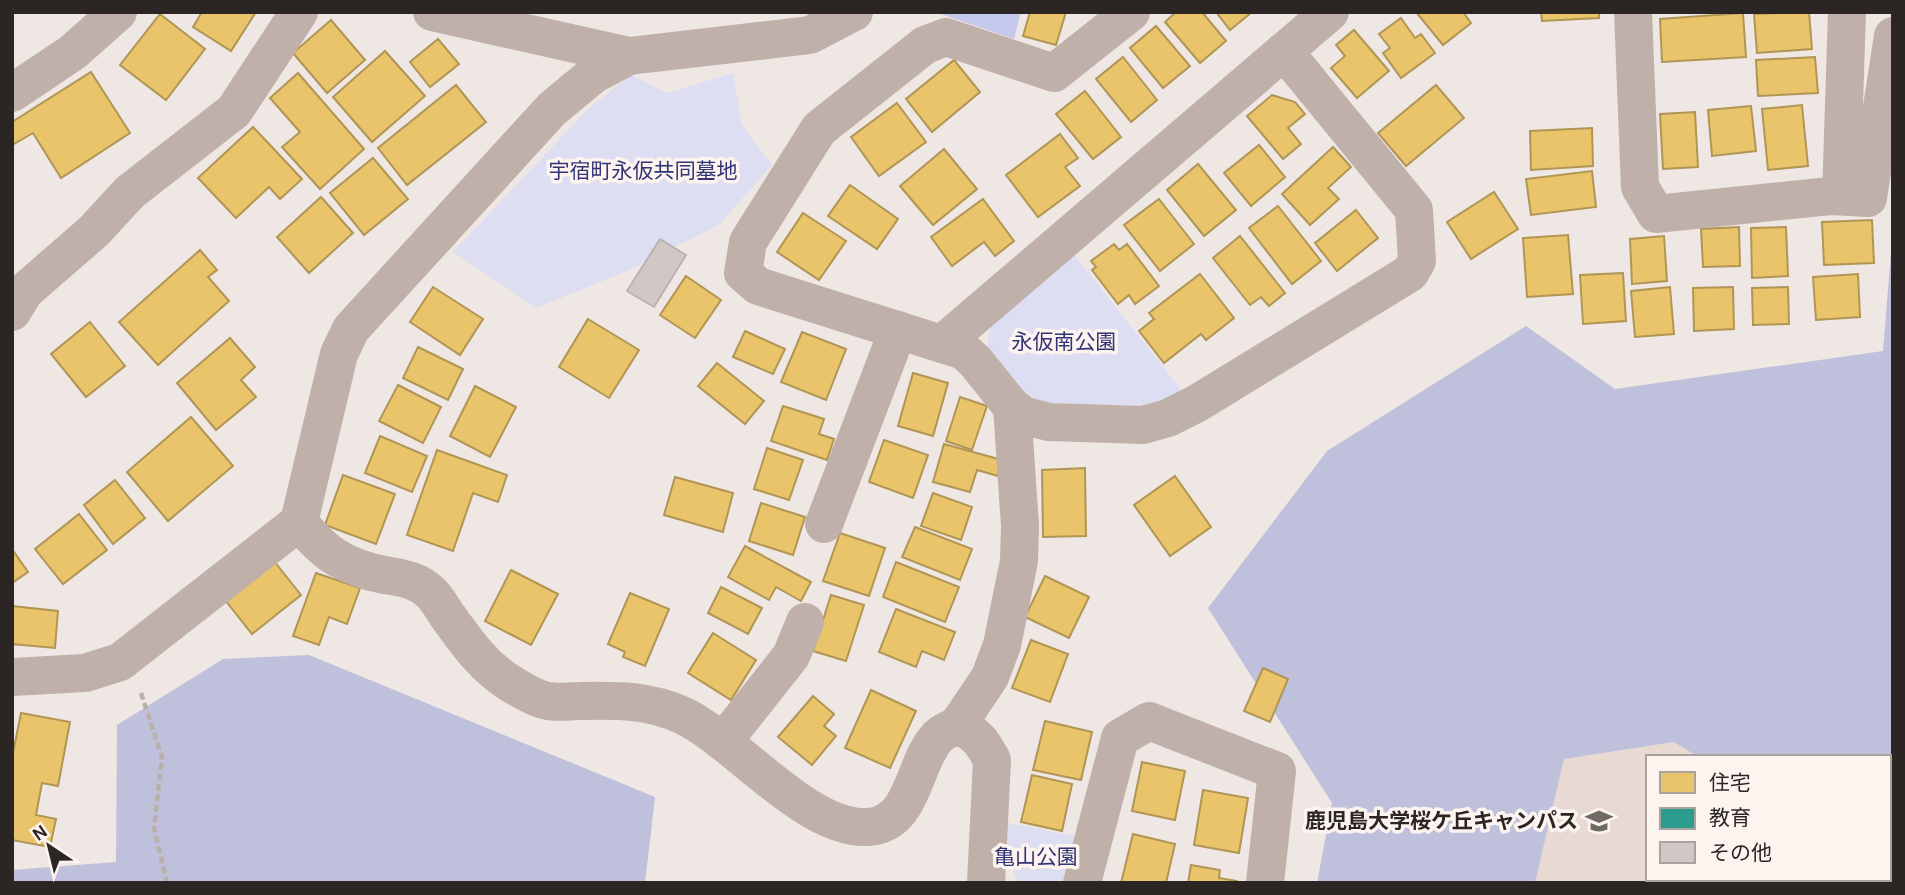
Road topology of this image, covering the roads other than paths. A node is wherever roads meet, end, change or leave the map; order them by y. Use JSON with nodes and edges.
{"nodes":[{"id":1,"x":118,"y":12,"type":"edge"},
{"id":2,"x":299,"y":12,"type":"edge"},
{"id":3,"x":432,"y":12,"type":"edge"},
{"id":4,"x":854,"y":12,"type":"edge"},
{"id":5,"x":1131,"y":12,"type":"edge"},
{"id":6,"x":1330,"y":12,"type":"edge"},
{"id":7,"x":1633,"y":12,"type":"edge"},
{"id":8,"x":1847,"y":12,"type":"edge"},
{"id":9,"x":1893,"y":36,"type":"edge"},
{"id":10,"x":1284,"y":51,"type":"junction"},
{"id":11,"x":629,"y":56,"type":"junction"},
{"id":12,"x":12,"y":93,"type":"edge"},
{"id":13,"x":1841,"y":196,"type":"junction"},
{"id":14,"x":12,"y":312,"type":"edge"},
{"id":15,"x":898,"y":330,"type":"junction"},
{"id":16,"x":942,"y":344,"type":"junction"},
{"id":17,"x":1012,"y":407,"type":"junction"},
{"id":18,"x":299,"y":522,"type":"junction"},
{"id":19,"x":824,"y":524,"type":"dead end"},
{"id":20,"x":805,"y":622,"type":"dead end"},
{"id":21,"x":12,"y":677,"type":"edge"},
{"id":22,"x":957,"y":726,"type":"junction"},
{"id":23,"x":723,"y":742,"type":"junction"},
{"id":24,"x":986,"y":883,"type":"edge"},
{"id":25,"x":1082,"y":883,"type":"edge"},
{"id":26,"x":1265,"y":883,"type":"edge"}],
"edges":[{"from":1,"to":12,"type":"street"},
{"from":2,"to":14,"type":"street"},
{"from":3,"to":11,"type":"street"},
{"from":4,"to":11,"type":"street"},
{"from":5,"to":15,"type":"street"},
{"from":6,"to":10,"type":"street"},
{"from":7,"to":13,"type":"street"},
{"from":8,"to":13,"type":"street"},
{"from":9,"to":13,"type":"street"},
{"from":10,"to":16,"type":"street"},
{"from":10,"to":17,"type":"street"},
{"from":11,"to":18,"type":"street"},
{"from":15,"to":16,"type":"street"},
{"from":15,"to":19,"type":"street"},
{"from":16,"to":17,"type":"street"},
{"from":17,"to":22,"type":"street"},
{"from":18,"to":21,"type":"street"},
{"from":18,"to":23,"type":"street"},
{"from":20,"to":23,"type":"street"},
{"from":22,"to":23,"type":"street"},
{"from":22,"to":24,"type":"street"},
{"from":25,"to":26,"type":"street"}]}
